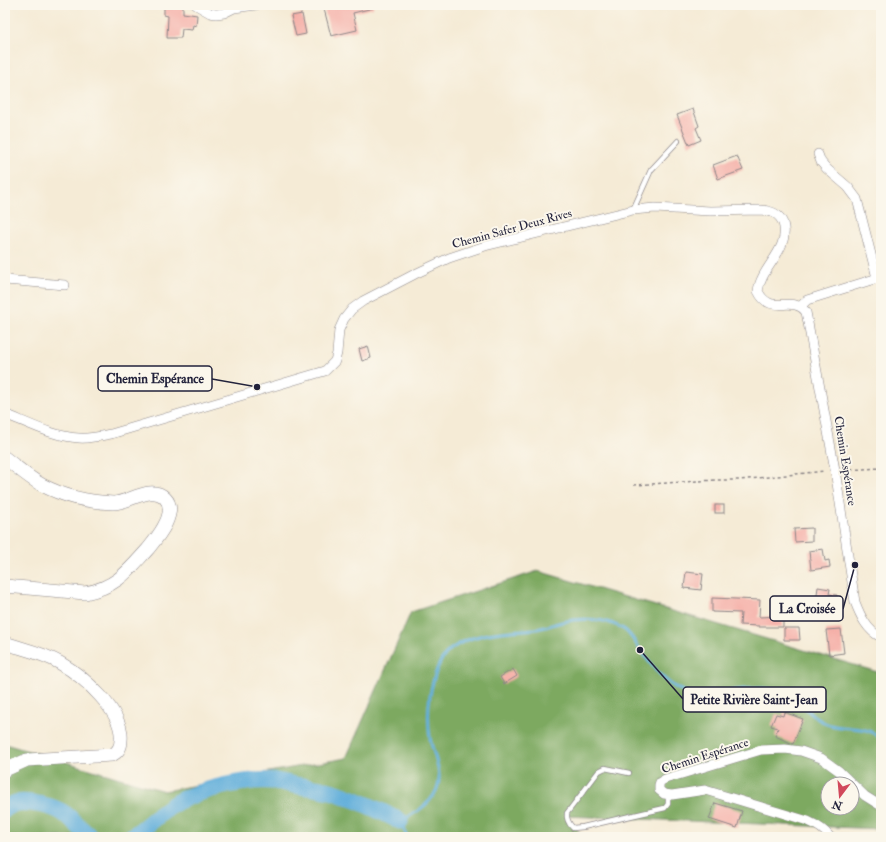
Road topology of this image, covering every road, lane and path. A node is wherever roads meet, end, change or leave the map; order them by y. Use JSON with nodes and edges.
{"nodes":[{"id":1,"x":196,"y":5,"type":"edge"},
{"id":2,"x":256,"y":5,"type":"edge"},
{"id":3,"x":678,"y":141,"type":"dead end"},
{"id":4,"x":818,"y":154,"type":"dead end"},
{"id":5,"x":633,"y":210,"type":"junction"},
{"id":6,"x":879,"y":278,"type":"edge"},
{"id":7,"x":5,"y":280,"type":"edge"},
{"id":8,"x":65,"y":285,"type":"dead end"},
{"id":9,"x":801,"y":306,"type":"junction"},
{"id":10,"x":5,"y":414,"type":"edge"},
{"id":11,"x":5,"y":458,"type":"edge"},
{"id":12,"x":881,"y":468,"type":"edge"},
{"id":13,"x":835,"y":470,"type":"junction"},
{"id":14,"x":634,"y":485,"type":"dead end"},
{"id":15,"x":5,"y":586,"type":"edge"},
{"id":16,"x":881,"y":637,"type":"edge"},
{"id":17,"x":5,"y":643,"type":"edge"},
{"id":18,"x":5,"y":770,"type":"edge"},
{"id":19,"x":629,"y":773,"type":"dead end"},
{"id":20,"x":668,"y":795,"type":"junction"},
{"id":21,"x":881,"y":806,"type":"edge"},
{"id":22,"x":830,"y":837,"type":"edge"}],
"edges":[{"from":1,"to":2,"type":"street"},
{"from":3,"to":5,"type":"lane"},
{"from":4,"to":6,"type":"street"},
{"from":5,"to":9,"type":"street","name":"Chemin Safer Deux Rives"},
{"from":5,"to":10,"type":"street","name":"Chemin Safer Deux Rives"},
{"from":6,"to":9,"type":"street"},
{"from":7,"to":8,"type":"street"},
{"from":9,"to":13,"type":"street","name":"Chemin Espérance"},
{"from":11,"to":15,"type":"street"},
{"from":12,"to":13,"type":"path"},
{"from":13,"to":14,"type":"path"},
{"from":13,"to":16,"type":"street","name":"Chemin Espérance"},
{"from":17,"to":18,"type":"street"},
{"from":19,"to":20,"type":"lane"},
{"from":20,"to":21,"type":"street","name":"Chemin Espérance"},
{"from":20,"to":22,"type":"street"}]}
